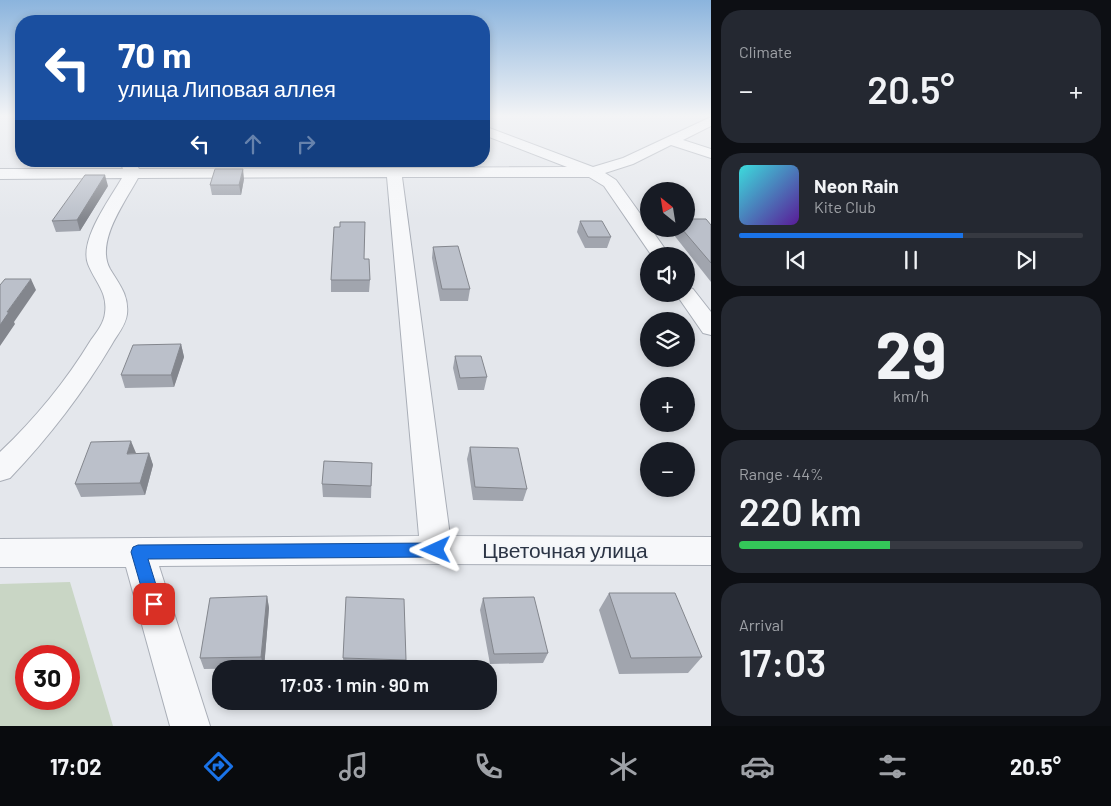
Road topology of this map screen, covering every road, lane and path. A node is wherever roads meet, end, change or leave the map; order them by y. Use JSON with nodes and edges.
{"nodes":[{"id":1,"x":538,"y":151,"type":"edge"},
{"id":2,"x":650,"y":151,"type":"edge"},
{"id":3,"x":62,"y":167,"type":"edge"},
{"id":4,"x":130,"y":167,"type":"edge"},
{"id":5,"x":48,"y":172,"type":"junction"},
{"id":6,"x":592,"y":172,"type":"junction"},
{"id":7,"x":3,"y":174,"type":"edge"},
{"id":8,"x":394,"y":174,"type":"junction"},
{"id":9,"x":655,"y":247,"type":"edge"},
{"id":10,"x":693,"y":302,"type":"edge"},
{"id":11,"x":711,"y":328,"type":"edge"},
{"id":12,"x":0,"y":470,"type":"edge"},
{"id":13,"x":436,"y":550,"type":"junction"},
{"id":14,"x":711,"y":551,"type":"edge"},
{"id":15,"x":138,"y":552,"type":"junction"},
{"id":16,"x":0,"y":553,"type":"edge"},
{"id":17,"x":190,"y":726,"type":"edge"}],
"edges":[{"from":1,"to":6,"type":"street"},
{"from":2,"to":6,"type":"street"},
{"from":3,"to":5,"type":"street"},
{"from":4,"to":5,"type":"street"},
{"from":4,"to":8,"type":"street"},
{"from":4,"to":12,"type":"street"},
{"from":5,"to":7,"type":"street"},
{"from":6,"to":8,"type":"street"},
{"from":6,"to":9,"type":"street"},
{"from":8,"to":13,"type":"street"},
{"from":10,"to":11,"type":"street"},
{"from":13,"to":14,"type":"street","name":"Цветочная улица"},
{"from":13,"to":15,"type":"street","name":"Цветочная улица"},
{"from":15,"to":16,"type":"street","name":"Цветочная улица"},
{"from":15,"to":17,"type":"street"}]}
